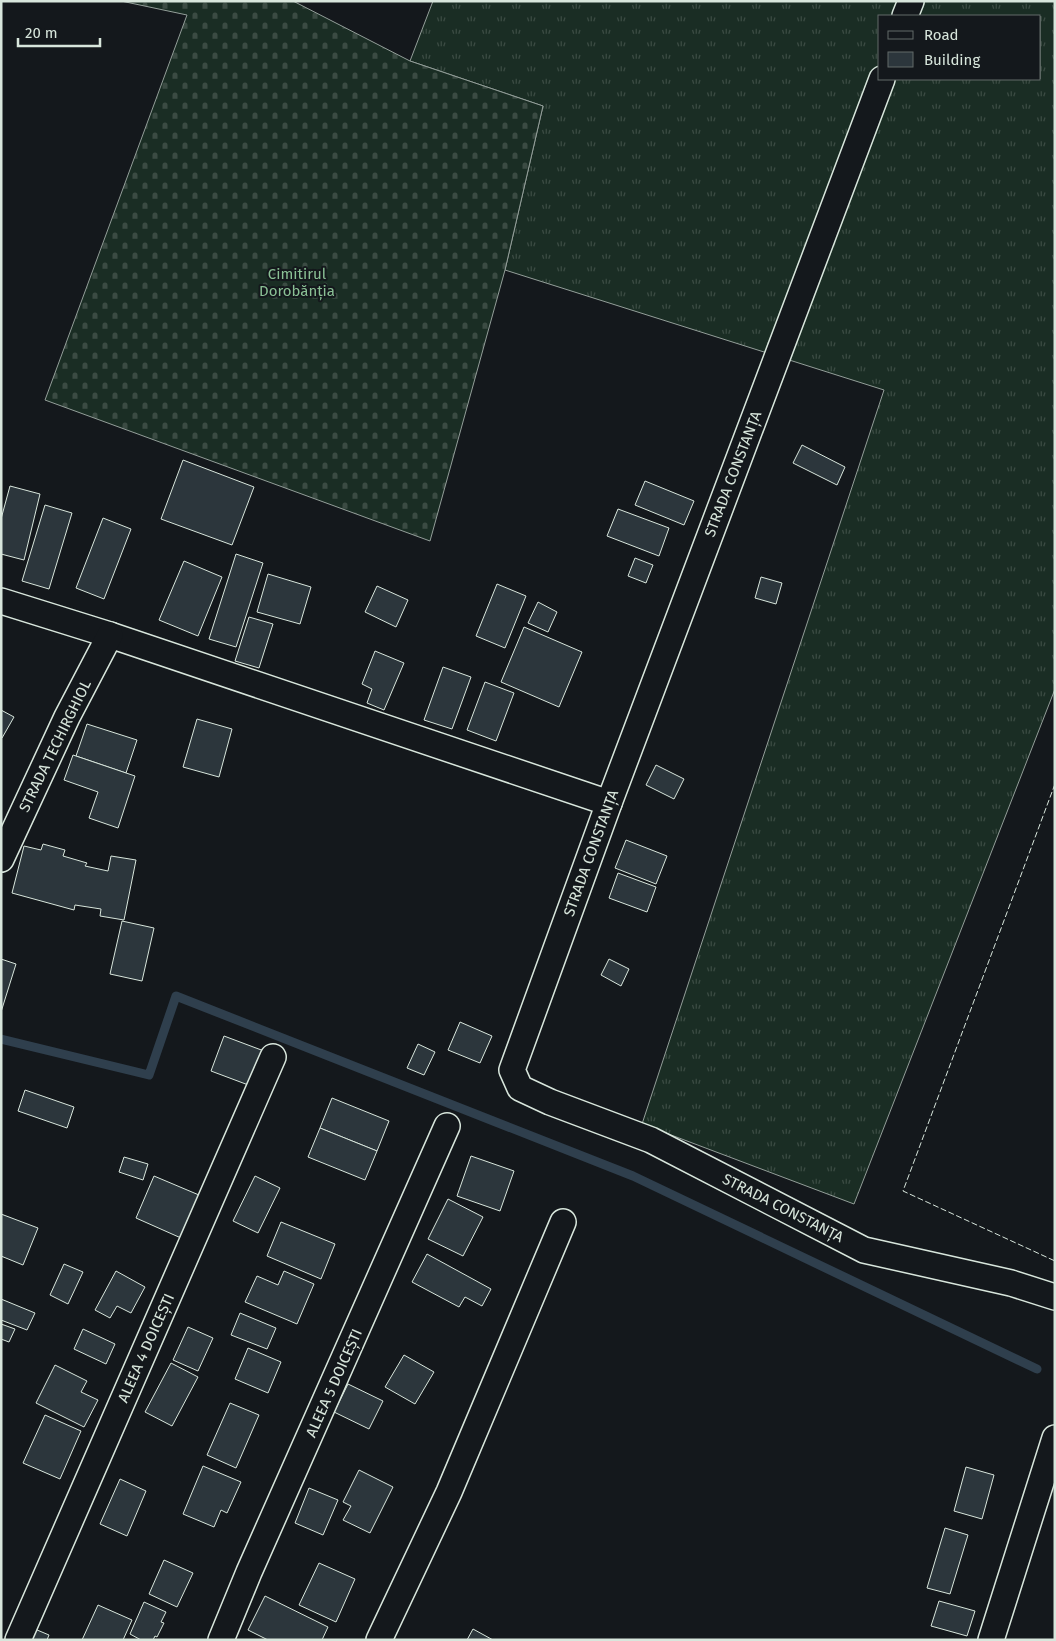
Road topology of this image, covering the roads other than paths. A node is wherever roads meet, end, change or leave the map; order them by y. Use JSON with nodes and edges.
{"nodes":[{"id":1,"x":911,"y":1,"type":"edge"},
{"id":2,"x":905,"y":15,"type":"edge"},
{"id":3,"x":882,"y":80,"type":"edge"},
{"id":4,"x":1,"y":601,"type":"edge"},
{"id":5,"x":110,"y":635,"type":"junction"},
{"id":6,"x":609,"y":803,"type":"junction"},
{"id":7,"x":1,"y":859,"type":"edge"},
{"id":8,"x":273,"y":1057,"type":"dead end"},
{"id":9,"x":447,"y":1126,"type":"dead end"},
{"id":10,"x":563,"y":1222,"type":"dead end"},
{"id":11,"x":1055,"y":1297,"type":"edge"},
{"id":12,"x":1055,"y":1438,"type":"edge"},
{"id":13,"x":18,"y":1640,"type":"edge"},
{"id":14,"x":221,"y":1640,"type":"edge"},
{"id":15,"x":380,"y":1640,"type":"edge"},
{"id":16,"x":991,"y":1640,"type":"edge"}],
"edges":[{"from":1,"to":2,"type":"street"},
{"from":3,"to":6,"type":"street","name":"STRADA CONSTANȚA"},
{"from":4,"to":5,"type":"street"},
{"from":5,"to":6,"type":"street"},
{"from":5,"to":7,"type":"street","name":"STRADA TECHIRGHIOL"},
{"from":6,"to":11,"type":"street","name":"STRADA CONSTANȚA"},
{"from":8,"to":13,"type":"street","name":"ALEEA 4 DOICEȘTI"},
{"from":9,"to":14,"type":"street","name":"ALEEA 5 DOICEȘTI"},
{"from":10,"to":15,"type":"street"},
{"from":12,"to":16,"type":"street"}]}
